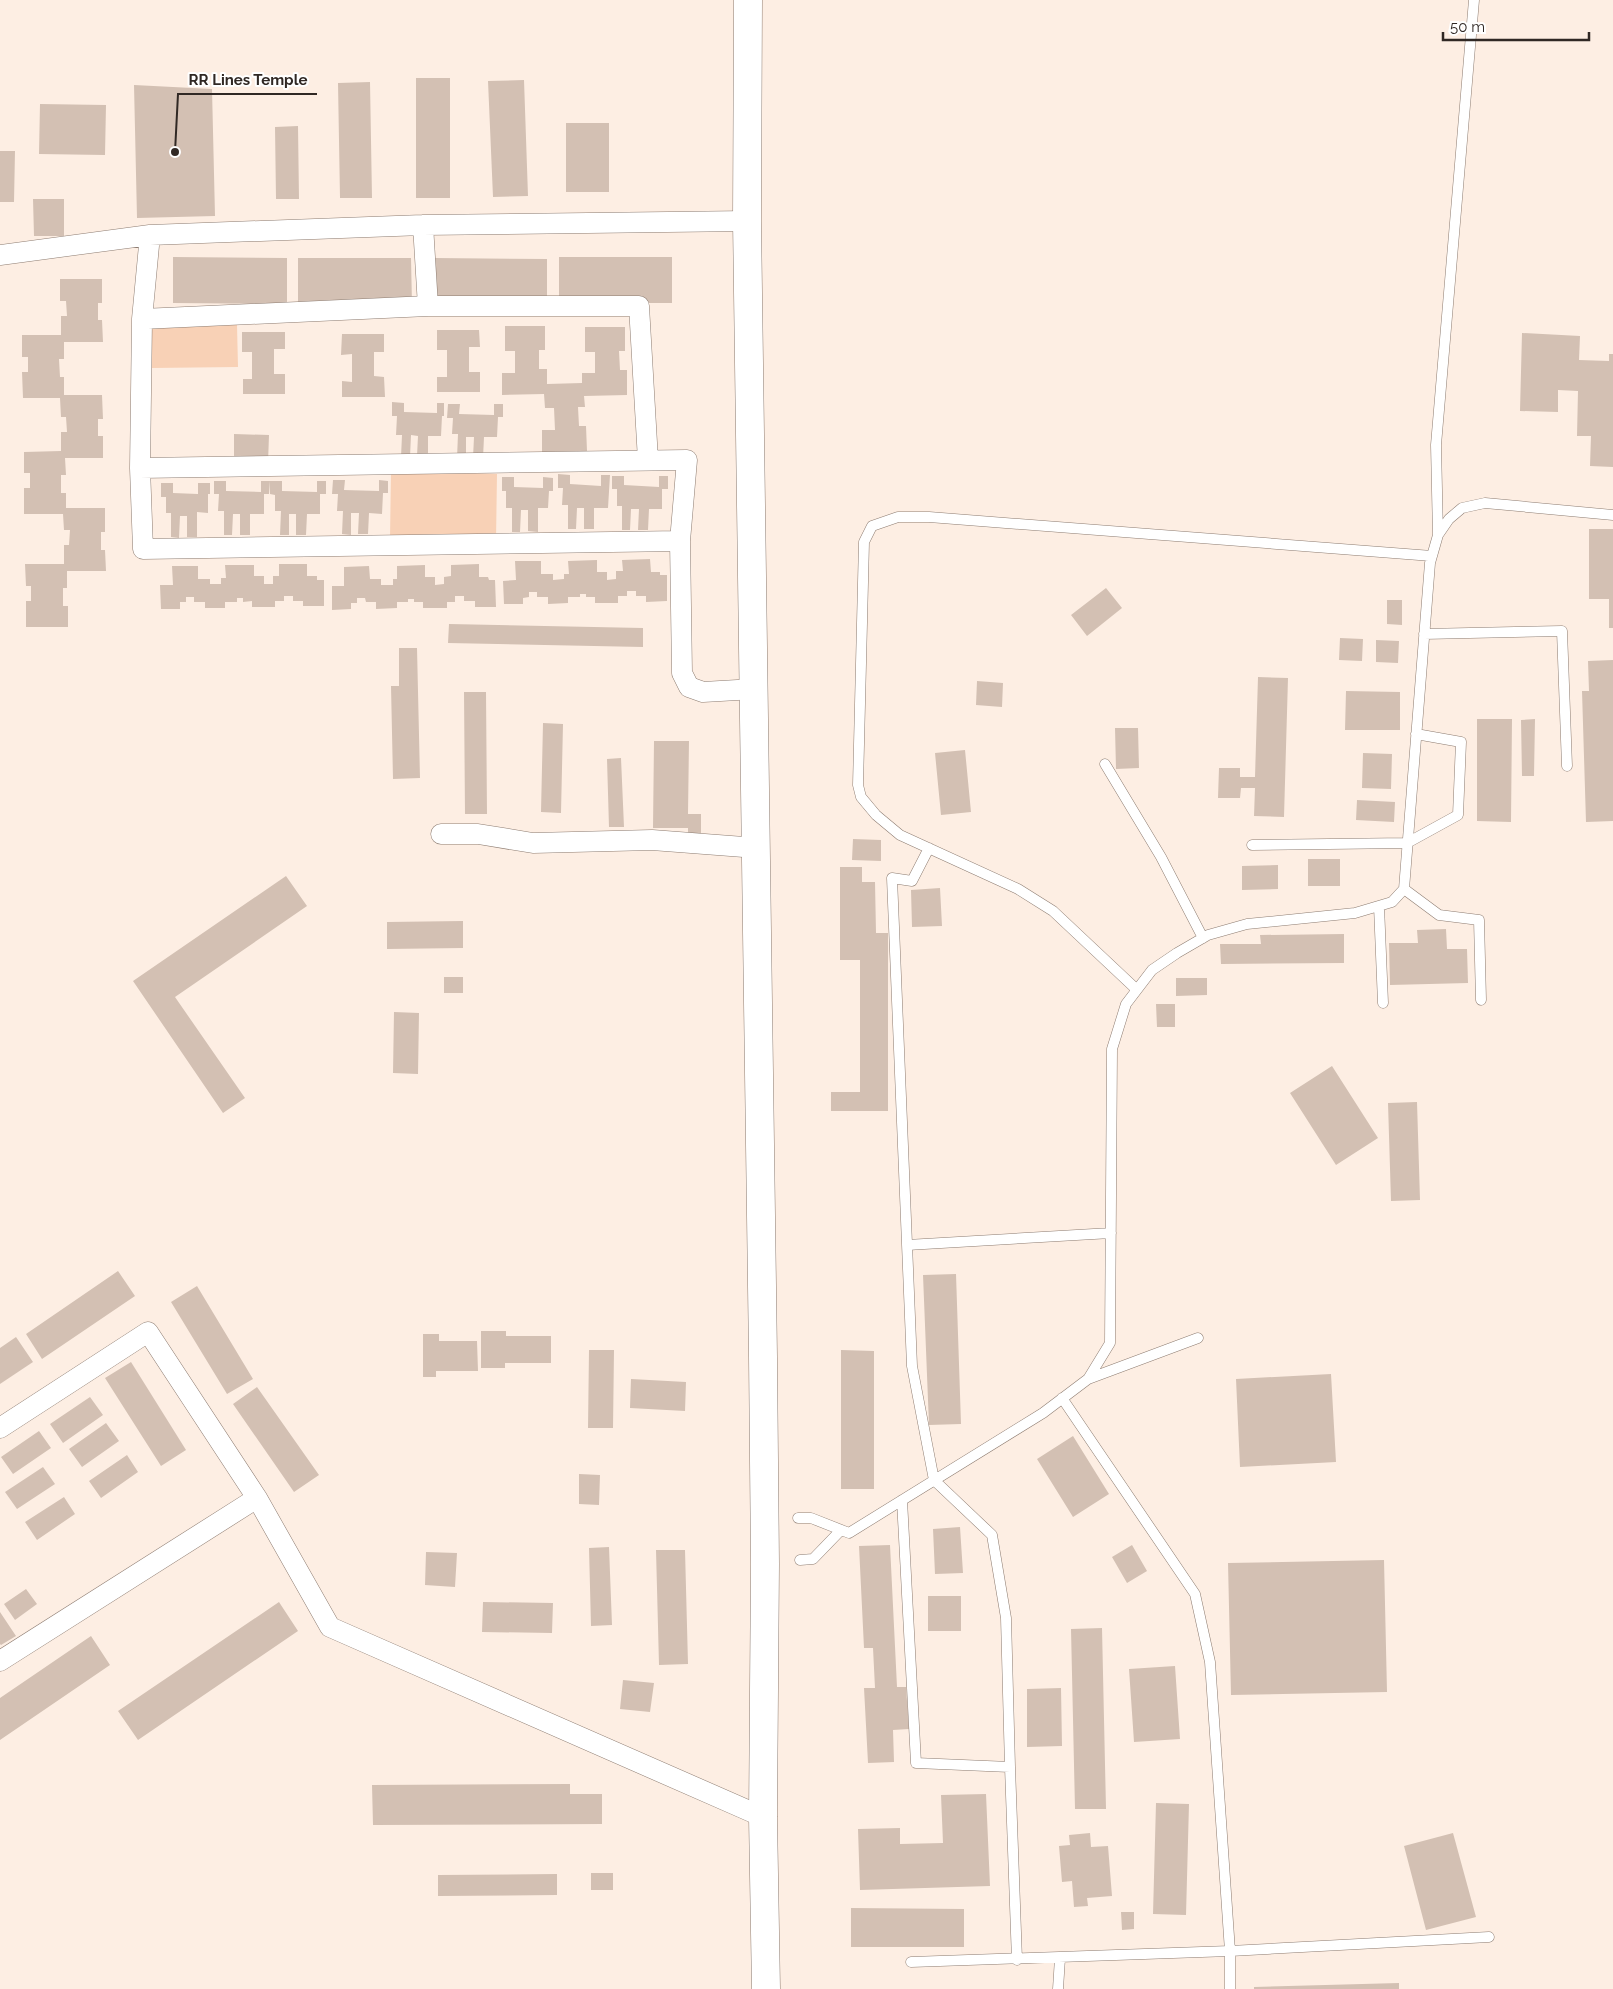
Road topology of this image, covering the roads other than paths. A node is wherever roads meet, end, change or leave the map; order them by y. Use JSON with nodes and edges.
{"nodes":[{"id":1,"x":748,"y":0,"type":"edge"},
{"id":2,"x":1474,"y":0,"type":"edge"},
{"id":3,"x":747,"y":221,"type":"junction"},
{"id":4,"x":423,"y":225,"type":"junction"},
{"id":5,"x":150,"y":235,"type":"junction"},
{"id":6,"x":0,"y":255,"type":"edge"},
{"id":7,"x":428,"y":306,"type":"junction"},
{"id":8,"x":142,"y":319,"type":"junction"},
{"id":9,"x":648,"y":460,"type":"junction"},
{"id":10,"x":140,"y":468,"type":"junction"},
{"id":11,"x":1613,"y":515,"type":"edge"},
{"id":12,"x":1438,"y":535,"type":"junction"},
{"id":13,"x":680,"y":541,"type":"junction"},
{"id":14,"x":1432,"y":556,"type":"junction"},
{"id":15,"x":1424,"y":634,"type":"junction"},
{"id":16,"x":755,"y":689,"type":"junction"},
{"id":17,"x":1416,"y":734,"type":"junction"},
{"id":18,"x":1105,"y":764,"type":"dead end"},
{"id":19,"x":1567,"y":766,"type":"dead end"},
{"id":20,"x":441,"y":834,"type":"dead end"},
{"id":21,"x":1408,"y":843,"type":"junction"},
{"id":22,"x":1252,"y":845,"type":"dead end"},
{"id":23,"x":757,"y":848,"type":"junction"},
{"id":24,"x":929,"y":848,"type":"junction"},
{"id":25,"x":1404,"y":889,"type":"junction"},
{"id":26,"x":1379,"y":906,"type":"junction"},
{"id":27,"x":1204,"y":938,"type":"junction"},
{"id":28,"x":1136,"y":989,"type":"junction"},
{"id":29,"x":1481,"y":1000,"type":"dead end"},
{"id":30,"x":1383,"y":1004,"type":"dead end"},
{"id":31,"x":1110,"y":1233,"type":"junction"},
{"id":32,"x":907,"y":1245,"type":"junction"},
{"id":33,"x":1198,"y":1338,"type":"dead end"},
{"id":34,"x":1088,"y":1379,"type":"junction"},
{"id":35,"x":1062,"y":1398,"type":"junction"},
{"id":36,"x":0,"y":1428,"type":"edge"},
{"id":37,"x":934,"y":1480,"type":"junction"},
{"id":38,"x":257,"y":1498,"type":"junction"},
{"id":39,"x":902,"y":1500,"type":"junction"},
{"id":40,"x":798,"y":1518,"type":"dead end"},
{"id":41,"x":841,"y":1530,"type":"junction"},
{"id":42,"x":800,"y":1560,"type":"dead end"},
{"id":43,"x":0,"y":1661,"type":"edge"},
{"id":44,"x":1010,"y":1767,"type":"junction"},
{"id":45,"x":763,"y":1817,"type":"junction"},
{"id":46,"x":1490,"y":1937,"type":"dead end"},
{"id":47,"x":1230,"y":1951,"type":"junction"},
{"id":48,"x":1060,"y":1958,"type":"junction"},
{"id":49,"x":1018,"y":1960,"type":"junction"},
{"id":50,"x":911,"y":1962,"type":"dead end"},
{"id":51,"x":766,"y":1989,"type":"edge"},
{"id":52,"x":1058,"y":1989,"type":"edge"},
{"id":53,"x":1230,"y":1989,"type":"edge"}],
"edges":[{"from":1,"to":3,"type":"street"},
{"from":2,"to":12,"type":"lane"},
{"from":3,"to":4,"type":"street"},
{"from":3,"to":16,"type":"street"},
{"from":4,"to":5,"type":"street"},
{"from":4,"to":7,"type":"street"},
{"from":5,"to":6,"type":"street"},
{"from":5,"to":8,"type":"street"},
{"from":7,"to":8,"type":"street"},
{"from":7,"to":9,"type":"street"},
{"from":8,"to":10,"type":"street"},
{"from":9,"to":10,"type":"street"},
{"from":9,"to":13,"type":"street"},
{"from":10,"to":13,"type":"street"},
{"from":11,"to":12,"type":"lane"},
{"from":12,"to":14,"type":"lane"},
{"from":13,"to":16,"type":"street"},
{"from":14,"to":15,"type":"lane"},
{"from":14,"to":24,"type":"lane"},
{"from":15,"to":17,"type":"lane"},
{"from":15,"to":19,"type":"lane"},
{"from":16,"to":23,"type":"street"},
{"from":17,"to":21,"type":"lane"},
{"from":17,"to":21,"type":"lane"},
{"from":18,"to":27,"type":"lane"},
{"from":20,"to":23,"type":"street"},
{"from":21,"to":22,"type":"lane"},
{"from":21,"to":25,"type":"lane"},
{"from":23,"to":45,"type":"street"},
{"from":24,"to":28,"type":"lane"},
{"from":24,"to":32,"type":"lane"},
{"from":25,"to":26,"type":"lane"},
{"from":25,"to":29,"type":"lane"},
{"from":26,"to":27,"type":"lane"},
{"from":26,"to":30,"type":"lane"},
{"from":27,"to":28,"type":"lane"},
{"from":28,"to":31,"type":"lane"},
{"from":31,"to":32,"type":"lane"},
{"from":31,"to":34,"type":"lane"},
{"from":32,"to":37,"type":"lane"},
{"from":33,"to":34,"type":"lane"},
{"from":34,"to":35,"type":"lane"},
{"from":35,"to":37,"type":"lane"},
{"from":35,"to":47,"type":"lane"},
{"from":36,"to":38,"type":"street"},
{"from":37,"to":39,"type":"lane"},
{"from":37,"to":44,"type":"lane"},
{"from":38,"to":43,"type":"street"},
{"from":38,"to":45,"type":"street"},
{"from":39,"to":41,"type":"lane"},
{"from":39,"to":44,"type":"lane"},
{"from":40,"to":41,"type":"lane"},
{"from":41,"to":42,"type":"lane"},
{"from":44,"to":49,"type":"lane"},
{"from":45,"to":51,"type":"street"},
{"from":46,"to":47,"type":"lane"},
{"from":47,"to":48,"type":"lane"},
{"from":47,"to":53,"type":"lane"},
{"from":48,"to":49,"type":"lane"},
{"from":48,"to":52,"type":"lane"},
{"from":49,"to":50,"type":"lane"}]}
